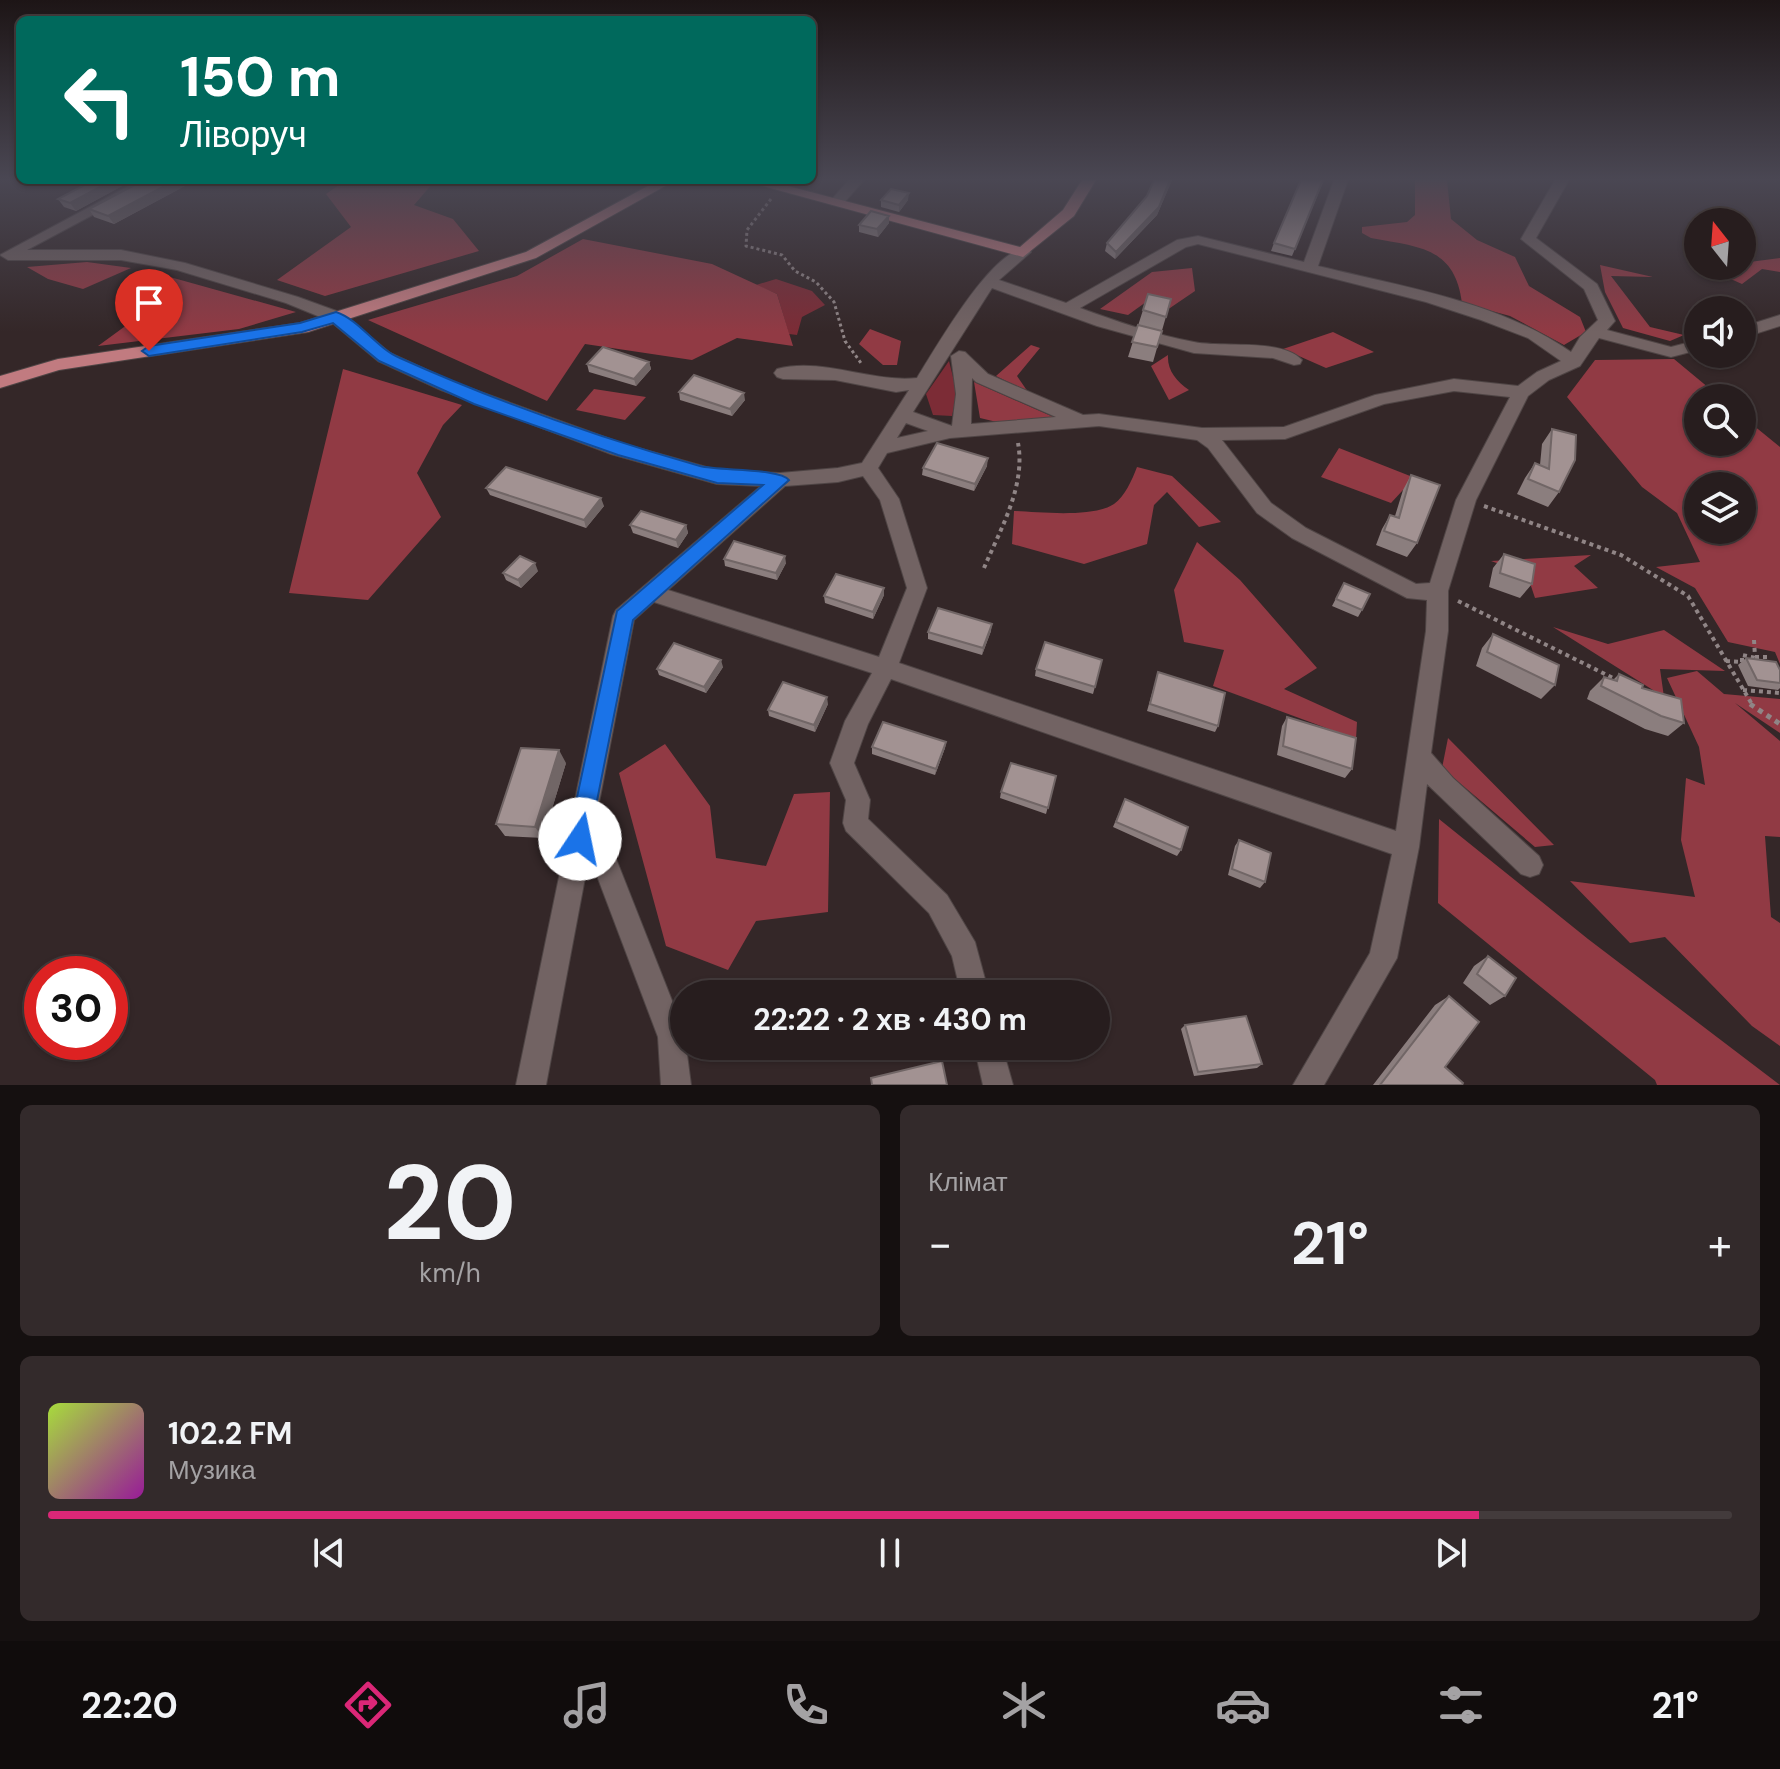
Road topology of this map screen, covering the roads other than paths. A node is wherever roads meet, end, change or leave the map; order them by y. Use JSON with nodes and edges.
{"nodes":[{"id":1,"x":54,"y":231,"type":"edge"},
{"id":2,"x":576,"y":231,"type":"edge"},
{"id":3,"x":944,"y":231,"type":"edge"},
{"id":4,"x":1048,"y":231,"type":"edge"},
{"id":5,"x":1323,"y":231,"type":"edge"},
{"id":6,"x":1533,"y":231,"type":"edge"},
{"id":7,"x":1023,"y":252,"type":"junction"},
{"id":8,"x":1309,"y":269,"type":"junction"},
{"id":9,"x":988,"y":281,"type":"junction"},
{"id":10,"x":1067,"y":309,"type":"junction"},
{"id":11,"x":336,"y":317,"type":"junction"},
{"id":12,"x":1780,"y":320,"type":"edge"},
{"id":13,"x":1756,"y":328,"type":"edge"},
{"id":14,"x":1595,"y":332,"type":"junction"},
{"id":15,"x":951,"y":338,"type":"junction"},
{"id":16,"x":1684,"y":349,"type":"edge"},
{"id":17,"x":960,"y":359,"type":"junction"},
{"id":18,"x":1294,"y":360,"type":"dead end"},
{"id":19,"x":1574,"y":362,"type":"junction"},
{"id":20,"x":783,"y":373,"type":"dead end"},
{"id":21,"x":0,"y":382,"type":"edge"},
{"id":22,"x":922,"y":383,"type":"junction"},
{"id":23,"x":1521,"y":392,"type":"junction"},
{"id":24,"x":902,"y":415,"type":"junction"},
{"id":25,"x":1084,"y":421,"type":"junction"},
{"id":26,"x":955,"y":431,"type":"junction"},
{"id":27,"x":1202,"y":434,"type":"junction"},
{"id":28,"x":874,"y":458,"type":"junction"},
{"id":29,"x":780,"y":480,"type":"junction"},
{"id":30,"x":1438,"y":591,"type":"junction"},
{"id":31,"x":652,"y":593,"type":"junction"},
{"id":32,"x":886,"y":668,"type":"junction"},
{"id":33,"x":1418,"y":755,"type":"junction"},
{"id":34,"x":580,"y":839,"type":"junction"},
{"id":35,"x":1406,"y":847,"type":"junction"},
{"id":36,"x":1530,"y":865,"type":"dead end"},
{"id":37,"x":972,"y":980,"type":"edge"},
{"id":38,"x":992,"y":1060,"type":"edge"},
{"id":39,"x":531,"y":1085,"type":"edge"},
{"id":40,"x":676,"y":1085,"type":"edge"},
{"id":41,"x":998,"y":1085,"type":"edge"},
{"id":42,"x":1308,"y":1085,"type":"edge"}],
"edges":[{"from":1,"to":11,"type":"street"},
{"from":2,"to":11,"type":"main road"},
{"from":3,"to":7,"type":"main road"},
{"from":4,"to":7,"type":"main road"},
{"from":5,"to":8,"type":"street"},
{"from":6,"to":14,"type":"street"},
{"from":7,"to":9,"type":"street"},
{"from":8,"to":10,"type":"street"},
{"from":8,"to":19,"type":"street"},
{"from":9,"to":10,"type":"street"},
{"from":9,"to":15,"type":"street"},
{"from":10,"to":18,"type":"street"},
{"from":11,"to":21,"type":"main road"},
{"from":11,"to":29,"type":"street"},
{"from":12,"to":13,"type":"street"},
{"from":14,"to":16,"type":"street"},
{"from":14,"to":19,"type":"street"},
{"from":15,"to":17,"type":"street"},
{"from":15,"to":22,"type":"street"},
{"from":17,"to":25,"type":"street"},
{"from":17,"to":26,"type":"street"},
{"from":19,"to":23,"type":"street"},
{"from":20,"to":22,"type":"street"},
{"from":22,"to":24,"type":"street"},
{"from":23,"to":27,"type":"street"},
{"from":23,"to":30,"type":"street"},
{"from":24,"to":26,"type":"street"},
{"from":24,"to":28,"type":"street"},
{"from":25,"to":26,"type":"street"},
{"from":25,"to":27,"type":"street"},
{"from":26,"to":28,"type":"street"},
{"from":27,"to":30,"type":"street"},
{"from":28,"to":29,"type":"street"},
{"from":28,"to":32,"type":"street"},
{"from":29,"to":31,"type":"street"},
{"from":30,"to":33,"type":"street"},
{"from":31,"to":32,"type":"street"},
{"from":31,"to":34,"type":"street"},
{"from":32,"to":35,"type":"street"},
{"from":32,"to":37,"type":"street"},
{"from":33,"to":35,"type":"street"},
{"from":33,"to":36,"type":"street"},
{"from":34,"to":39,"type":"street"},
{"from":34,"to":40,"type":"street"},
{"from":35,"to":42,"type":"street"},
{"from":38,"to":41,"type":"street"}]}
